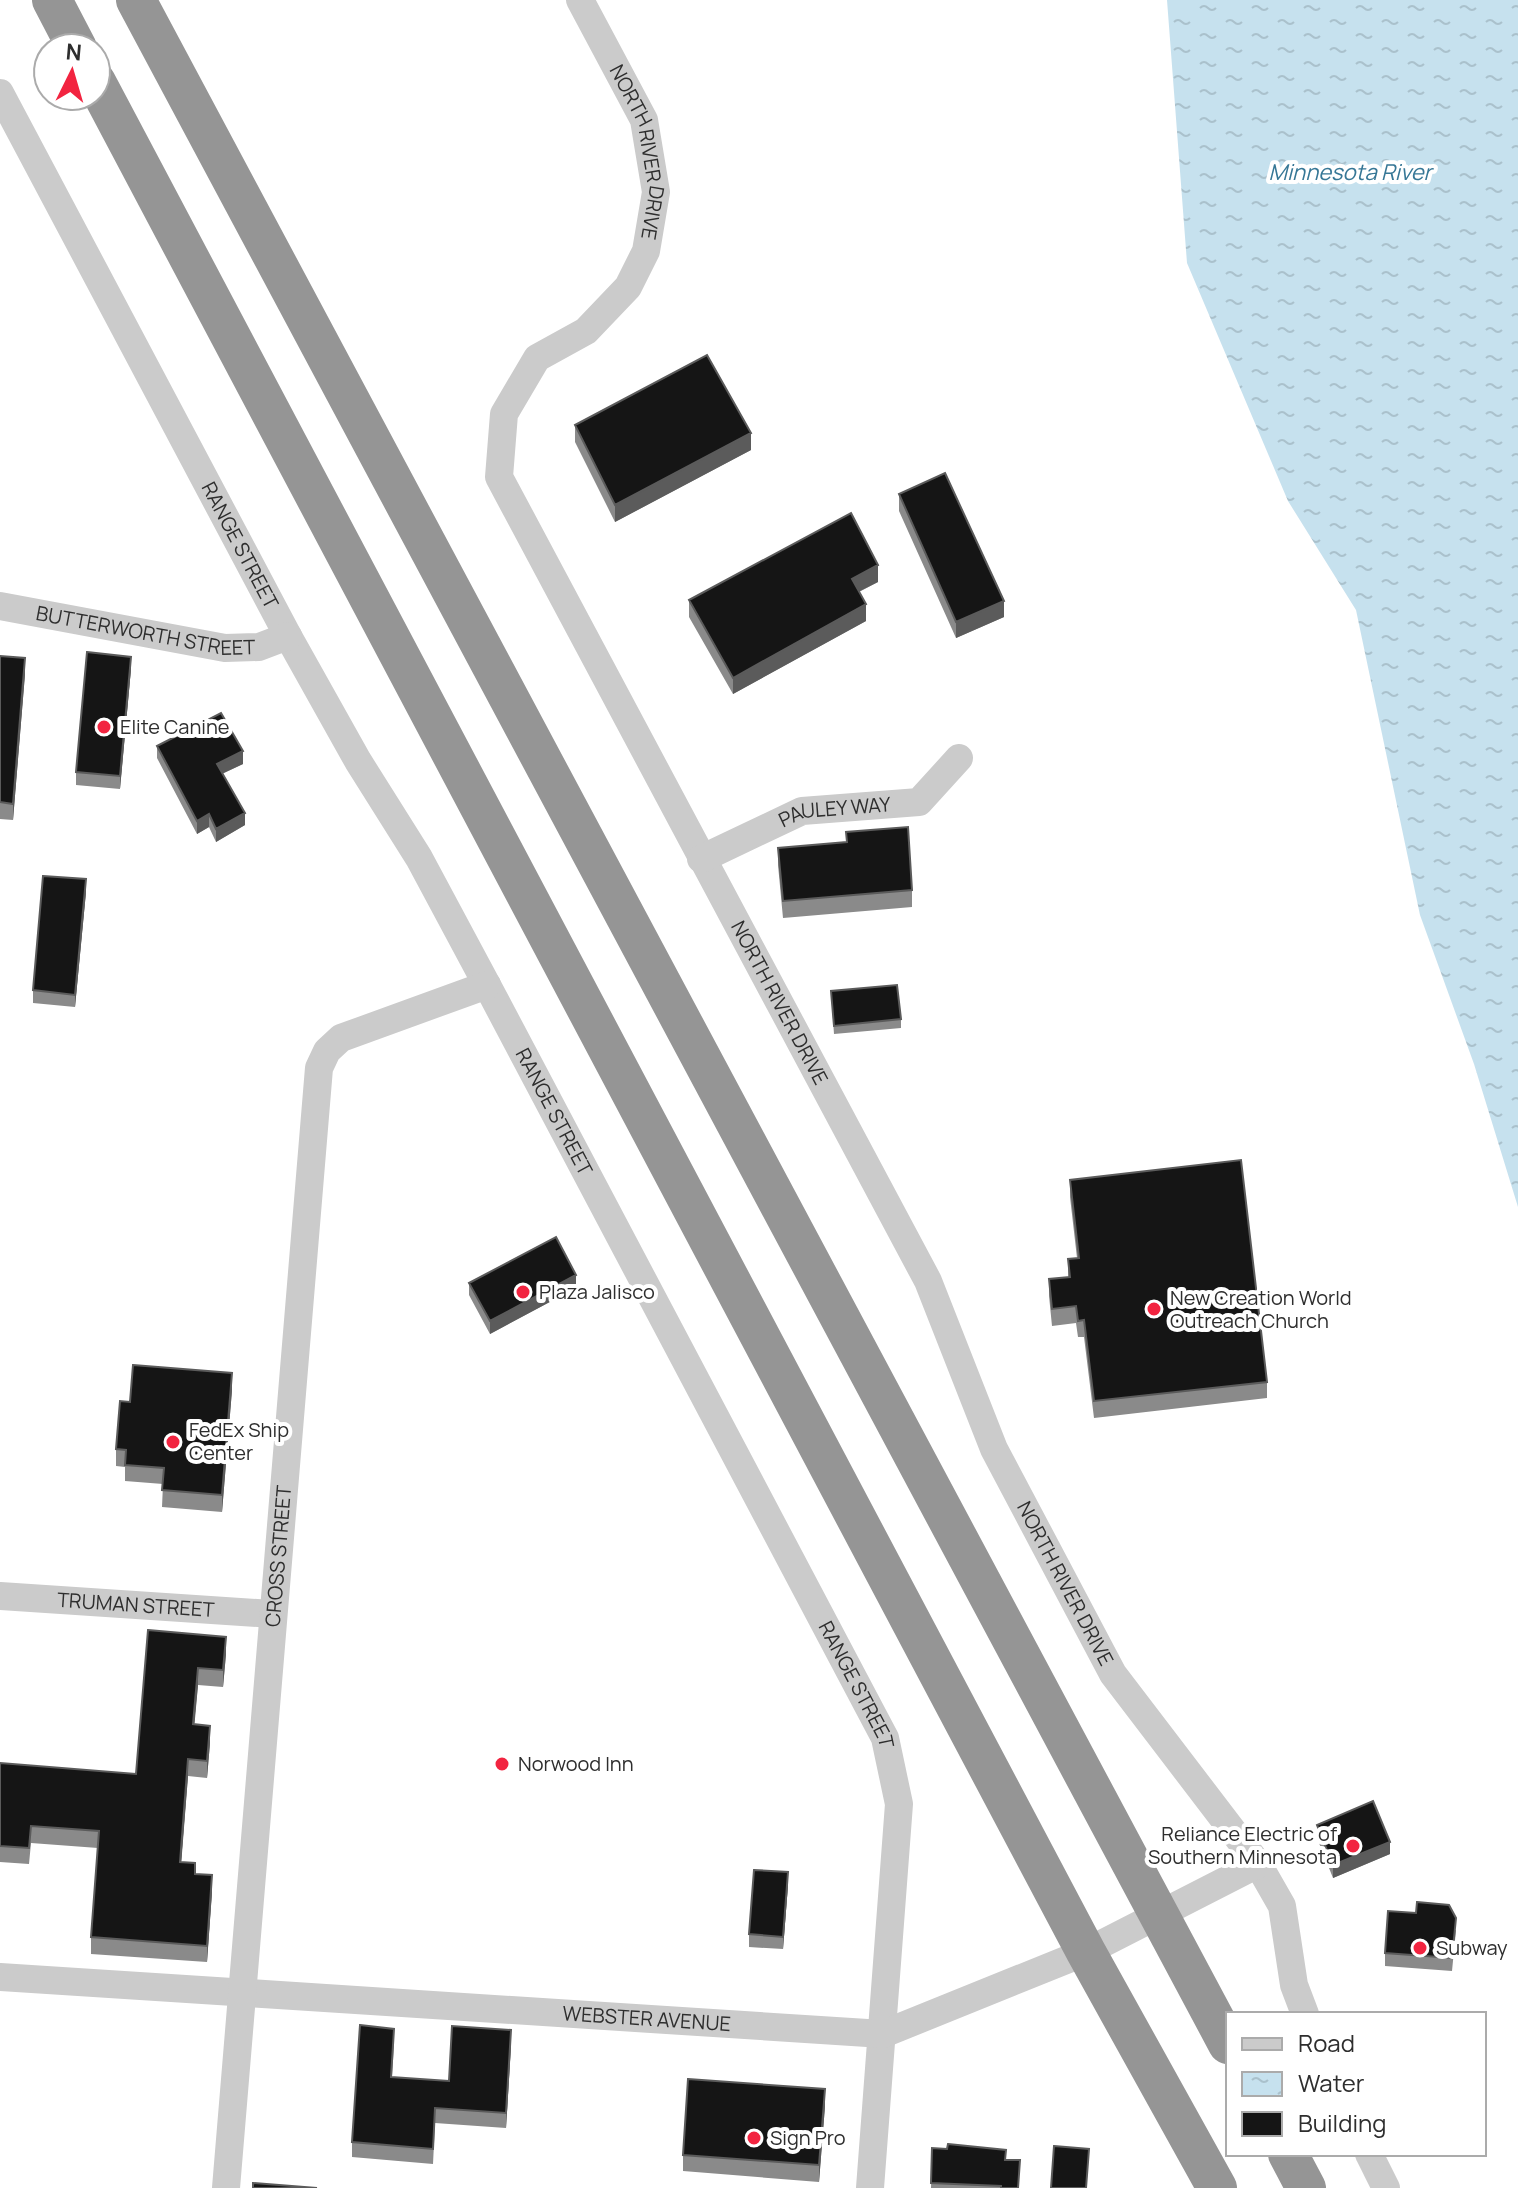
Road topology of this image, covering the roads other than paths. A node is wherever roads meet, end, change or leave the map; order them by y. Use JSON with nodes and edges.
{"nodes":[{"id":1,"x":52,"y":0,"type":"edge"},
{"id":2,"x":136,"y":0,"type":"edge"},
{"id":3,"x":580,"y":0,"type":"edge"},
{"id":4,"x":155,"y":19,"type":"edge"},
{"id":5,"x":69,"y":32,"type":"edge"},
{"id":6,"x":0,"y":93,"type":"edge"},
{"id":7,"x":112,"y":112,"type":"edge"},
{"id":8,"x":0,"y":606,"type":"edge"},
{"id":9,"x":288,"y":636,"type":"junction"},
{"id":10,"x":959,"y":758,"type":"dead end"},
{"id":11,"x":701,"y":859,"type":"junction"},
{"id":12,"x":487,"y":985,"type":"junction"},
{"id":13,"x":0,"y":1596,"type":"edge"},
{"id":14,"x":272,"y":1614,"type":"junction"},
{"id":15,"x":1258,"y":1864,"type":"junction"},
{"id":16,"x":1158,"y":1916,"type":"junction"},
{"id":17,"x":1086,"y":1952,"type":"junction"},
{"id":18,"x":0,"y":1977,"type":"edge"},
{"id":19,"x":243,"y":1993,"type":"junction"},
{"id":20,"x":1304,"y":2012,"type":"edge"},
{"id":21,"x":883,"y":2034,"type":"junction"},
{"id":22,"x":1226,"y":2040,"type":"edge"},
{"id":23,"x":1289,"y":2156,"type":"edge"},
{"id":24,"x":1370,"y":2156,"type":"edge"},
{"id":25,"x":226,"y":2188,"type":"edge"},
{"id":26,"x":870,"y":2188,"type":"edge"},
{"id":27,"x":1217,"y":2188,"type":"edge"},
{"id":28,"x":1306,"y":2188,"type":"edge"},
{"id":29,"x":1386,"y":2188,"type":"edge"}],
"edges":[{"from":1,"to":5,"type":"highway"},
{"from":2,"to":4,"type":"highway"},
{"from":3,"to":11,"type":"street","name":"NORTH RIVER DRIVE"},
{"from":4,"to":16,"type":"highway"},
{"from":6,"to":9,"type":"street","name":"RANGE STREET"},
{"from":7,"to":17,"type":"highway"},
{"from":8,"to":9,"type":"street","name":"BUTTERWORTH STREET"},
{"from":9,"to":12,"type":"street","name":"RANGE STREET"},
{"from":10,"to":11,"type":"street","name":"PAULEY WAY"},
{"from":11,"to":15,"type":"street","name":"NORTH RIVER DRIVE"},
{"from":12,"to":14,"type":"street","name":"CROSS STREET"},
{"from":12,"to":21,"type":"street","name":"RANGE STREET"},
{"from":13,"to":14,"type":"street","name":"TRUMAN STREET"},
{"from":14,"to":19,"type":"street","name":"CROSS STREET"},
{"from":15,"to":16,"type":"street","name":"WEBSTER AVENUE"},
{"from":15,"to":20,"type":"street","name":"NORTH RIVER DRIVE"},
{"from":16,"to":17,"type":"street","name":"WEBSTER AVENUE"},
{"from":16,"to":22,"type":"highway"},
{"from":17,"to":21,"type":"street","name":"WEBSTER AVENUE"},
{"from":17,"to":27,"type":"highway"},
{"from":18,"to":19,"type":"street","name":"WEBSTER AVENUE"},
{"from":19,"to":21,"type":"street","name":"WEBSTER AVENUE"},
{"from":19,"to":25,"type":"street","name":"CROSS STREET"},
{"from":21,"to":26,"type":"street","name":"RANGE STREET"},
{"from":23,"to":28,"type":"highway"},
{"from":24,"to":29,"type":"street"}]}
